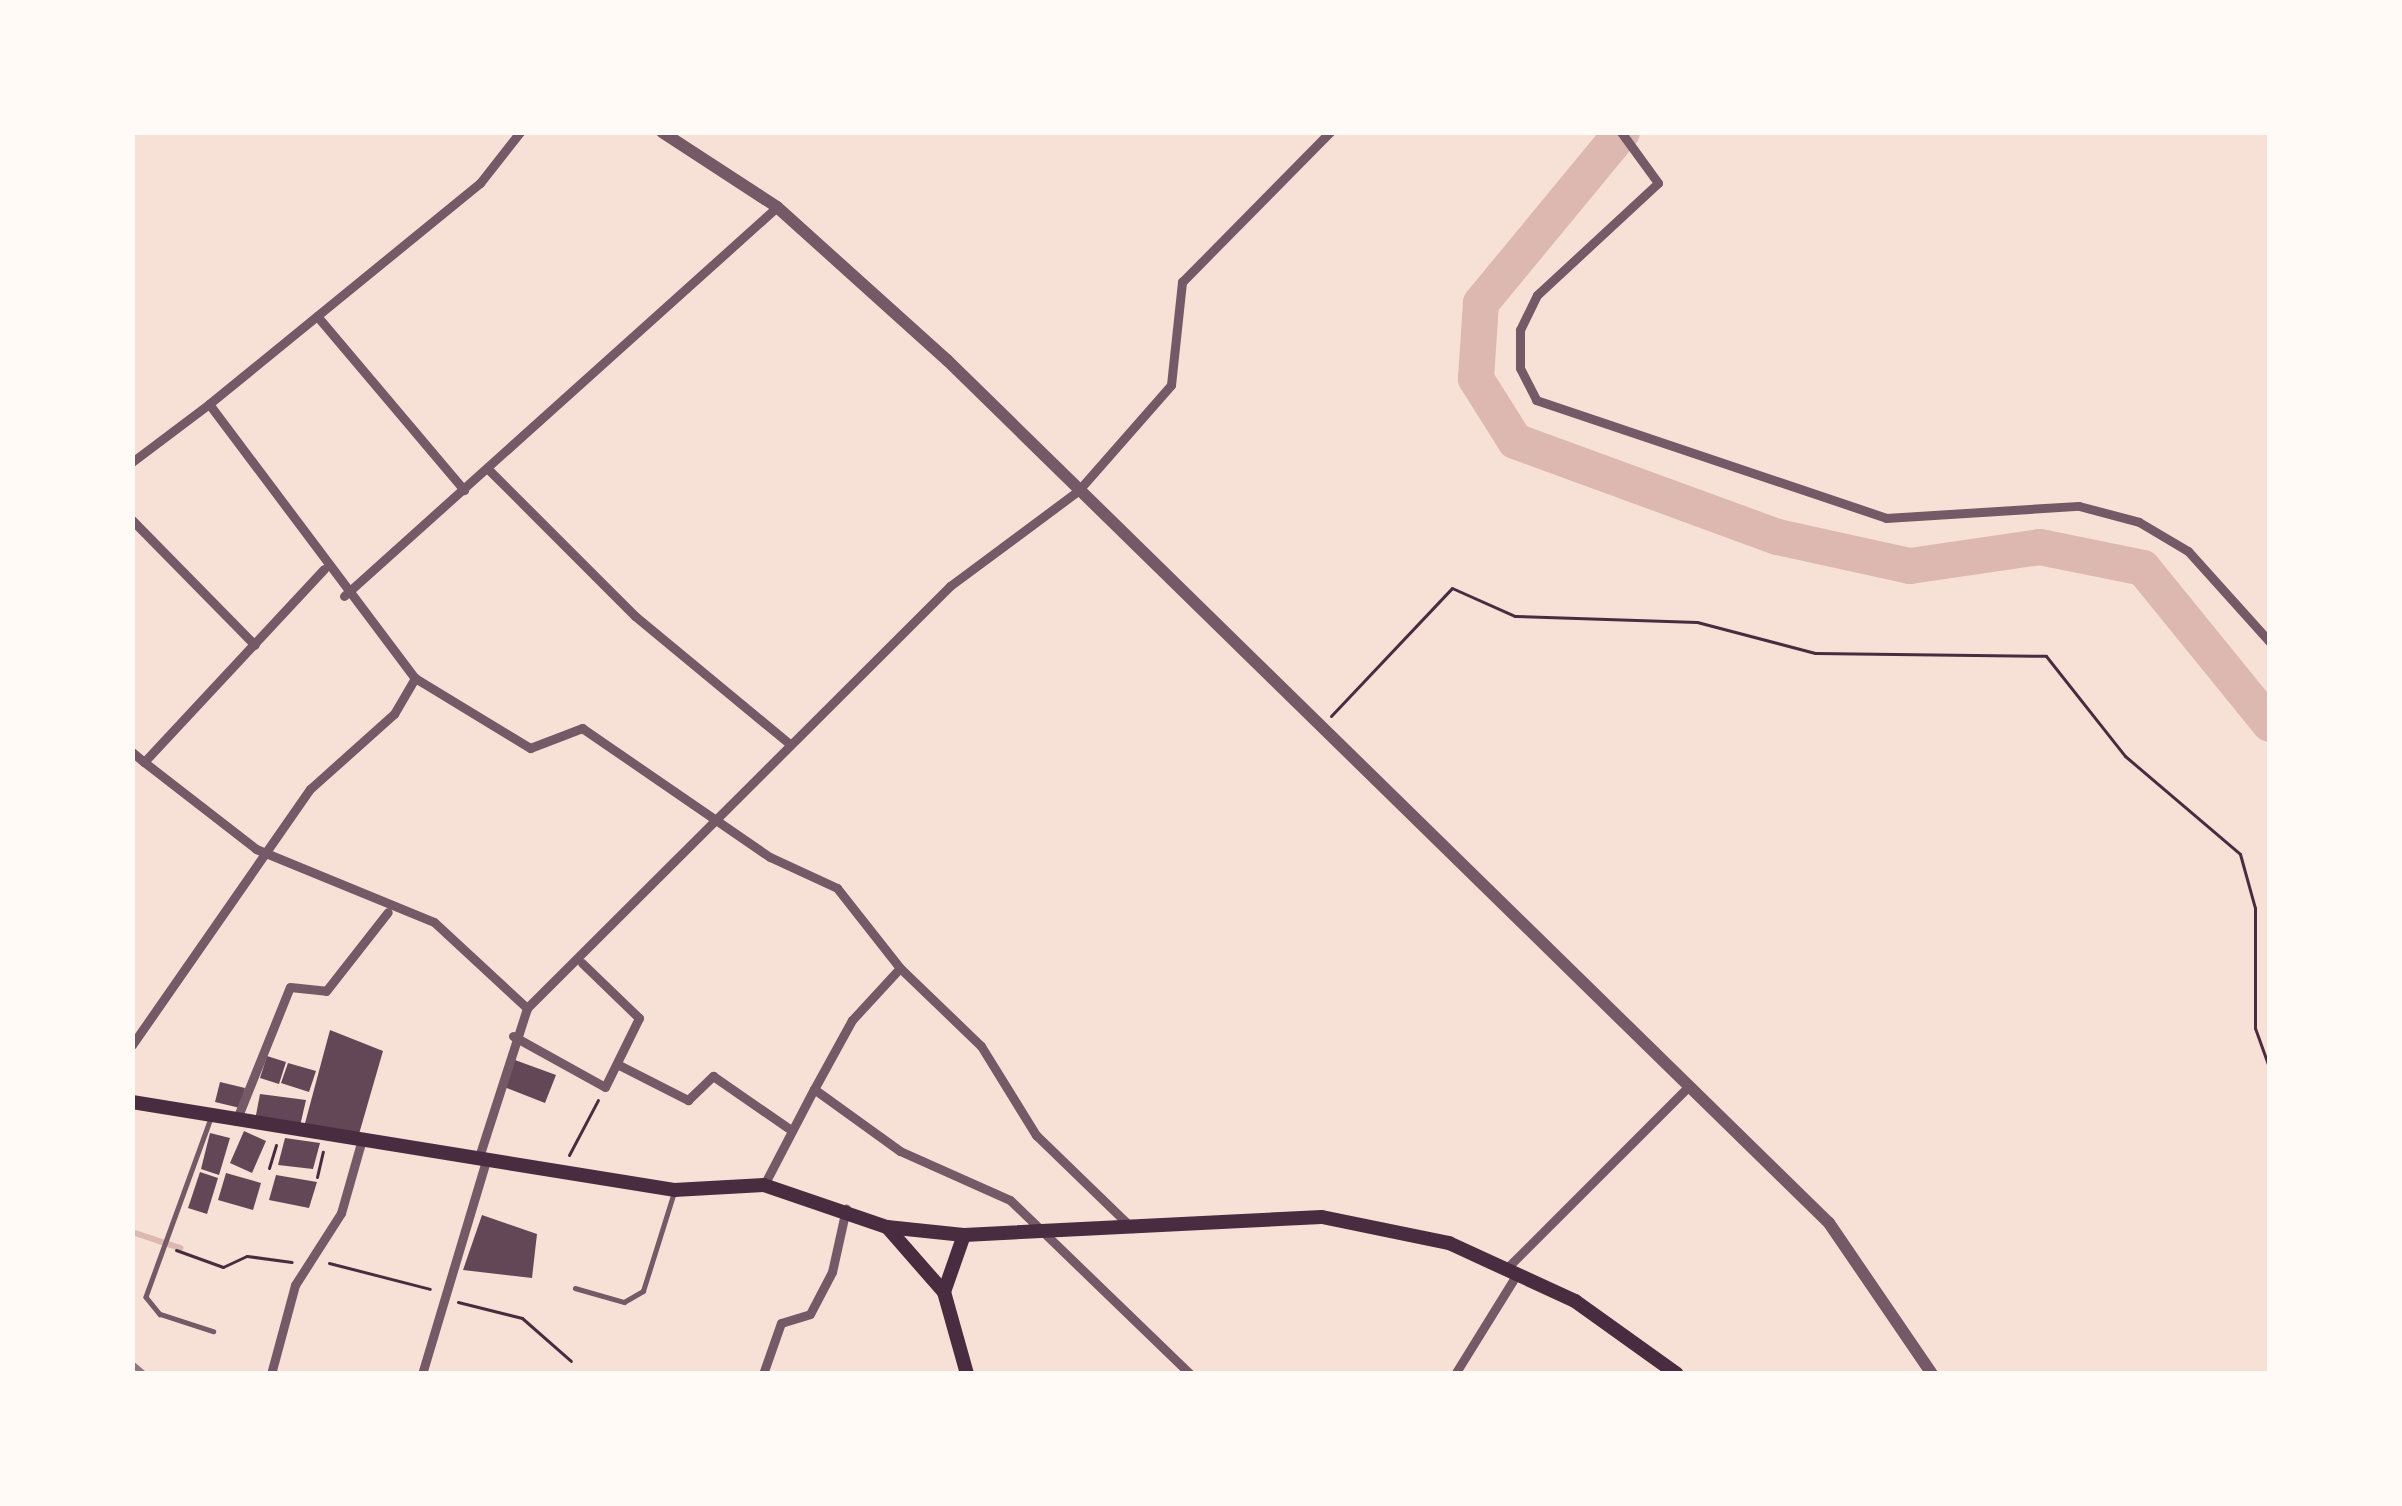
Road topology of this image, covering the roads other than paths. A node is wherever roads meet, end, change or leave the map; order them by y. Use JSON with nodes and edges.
{"nodes":[{"id":1,"x":520,"y":132,"type":"edge"},
{"id":2,"x":662,"y":132,"type":"edge"},
{"id":3,"x":1330,"y":132,"type":"edge"},
{"id":4,"x":1621,"y":132,"type":"edge"},
{"id":5,"x":777,"y":207,"type":"junction"},
{"id":6,"x":317,"y":316,"type":"junction"},
{"id":7,"x":209,"y":404,"type":"junction"},
{"id":8,"x":132,"y":462,"type":"edge"},
{"id":9,"x":490,"y":471,"type":"junction"},
{"id":10,"x":464,"y":490,"type":"junction"},
{"id":11,"x":1078,"y":491,"type":"junction"},
{"id":12,"x":132,"y":520,"type":"edge"},
{"id":13,"x":324,"y":569,"type":"junction"},
{"id":14,"x":344,"y":596,"type":"junction"},
{"id":15,"x":2270,"y":642,"type":"edge"},
{"id":16,"x":255,"y":645,"type":"junction"},
{"id":17,"x":416,"y":678,"type":"junction"},
{"id":18,"x":790,"y":744,"type":"junction"},
{"id":19,"x":132,"y":752,"type":"edge"},
{"id":20,"x":145,"y":762,"type":"junction"},
{"id":21,"x":711,"y":816,"type":"junction"},
{"id":22,"x":269,"y":848,"type":"junction"},
{"id":23,"x":388,"y":912,"type":"junction"},
{"id":24,"x":582,"y":963,"type":"junction"},
{"id":25,"x":900,"y":968,"type":"junction"},
{"id":26,"x":527,"y":1008,"type":"junction"},
{"id":27,"x":513,"y":1036,"type":"junction"},
{"id":28,"x":132,"y":1046,"type":"edge"},
{"id":29,"x":617,"y":1064,"type":"junction"},
{"id":30,"x":1688,"y":1087,"type":"junction"},
{"id":31,"x":814,"y":1089,"type":"junction"},
{"id":32,"x":132,"y":1102,"type":"edge"},
{"id":33,"x":210,"y":1120,"type":"junction"},
{"id":34,"x":233,"y":1125,"type":"junction"},
{"id":35,"x":788,"y":1128,"type":"junction"},
{"id":36,"x":362,"y":1143,"type":"junction"},
{"id":37,"x":482,"y":1161,"type":"junction"},
{"id":38,"x":764,"y":1185,"type":"junction"},
{"id":39,"x":674,"y":1190,"type":"junction"},
{"id":40,"x":846,"y":1209,"type":"junction"},
{"id":41,"x":887,"y":1227,"type":"junction"},
{"id":42,"x":1137,"y":1233,"type":"junction"},
{"id":43,"x":964,"y":1235,"type":"junction"},
{"id":44,"x":1044,"y":1238,"type":"junction"},
{"id":45,"x":1512,"y":1272,"type":"junction"},
{"id":46,"x":575,"y":1288,"type":"dead end"},
{"id":47,"x":944,"y":1292,"type":"junction"},
{"id":48,"x":213,"y":1331,"type":"dead end"},
{"id":49,"x":271,"y":1374,"type":"edge"},
{"id":50,"x":422,"y":1374,"type":"edge"},
{"id":51,"x":763,"y":1374,"type":"edge"},
{"id":52,"x":967,"y":1374,"type":"edge"},
{"id":53,"x":1190,"y":1374,"type":"edge"},
{"id":54,"x":1455,"y":1374,"type":"edge"},
{"id":55,"x":1677,"y":1374,"type":"edge"},
{"id":56,"x":1932,"y":1374,"type":"edge"}],
"edges":[{"from":1,"to":6,"type":"street"},
{"from":2,"to":5,"type":"street"},
{"from":3,"to":11,"type":"street"},
{"from":4,"to":15,"type":"street"},
{"from":5,"to":9,"type":"street"},
{"from":5,"to":11,"type":"street"},
{"from":6,"to":7,"type":"street"},
{"from":6,"to":10,"type":"street"},
{"from":7,"to":8,"type":"street"},
{"from":7,"to":13,"type":"street"},
{"from":9,"to":10,"type":"street"},
{"from":9,"to":18,"type":"street"},
{"from":10,"to":14,"type":"street"},
{"from":11,"to":18,"type":"street"},
{"from":11,"to":30,"type":"street"},
{"from":12,"to":16,"type":"street"},
{"from":13,"to":14,"type":"street"},
{"from":13,"to":16,"type":"street"},
{"from":14,"to":17,"type":"street"},
{"from":16,"to":20,"type":"street"},
{"from":17,"to":21,"type":"street"},
{"from":17,"to":22,"type":"street"},
{"from":18,"to":21,"type":"street"},
{"from":19,"to":20,"type":"street"},
{"from":20,"to":22,"type":"street"},
{"from":21,"to":24,"type":"street"},
{"from":21,"to":25,"type":"street"},
{"from":22,"to":23,"type":"street"},
{"from":22,"to":28,"type":"street"},
{"from":23,"to":26,"type":"street"},
{"from":23,"to":34,"type":"street"},
{"from":24,"to":26,"type":"street"},
{"from":24,"to":29,"type":"street"},
{"from":25,"to":31,"type":"street"},
{"from":25,"to":42,"type":"street"},
{"from":26,"to":27,"type":"street"},
{"from":27,"to":29,"type":"street"},
{"from":27,"to":37,"type":"street"},
{"from":29,"to":35,"type":"street"},
{"from":30,"to":45,"type":"street"},
{"from":30,"to":56,"type":"street"},
{"from":31,"to":35,"type":"street"},
{"from":31,"to":44,"type":"street"},
{"from":32,"to":33,"type":"main road"},
{"from":33,"to":34,"type":"main road"},
{"from":33,"to":48,"type":"lane"},
{"from":34,"to":36,"type":"main road"},
{"from":35,"to":38,"type":"street"},
{"from":36,"to":37,"type":"main road"},
{"from":36,"to":49,"type":"street"},
{"from":37,"to":39,"type":"main road"},
{"from":37,"to":50,"type":"street"},
{"from":38,"to":39,"type":"main road"},
{"from":38,"to":40,"type":"main road"},
{"from":39,"to":46,"type":"lane"},
{"from":40,"to":41,"type":"main road"},
{"from":40,"to":51,"type":"street"},
{"from":41,"to":43,"type":"main road"},
{"from":41,"to":47,"type":"main road"},
{"from":42,"to":44,"type":"main road"},
{"from":42,"to":45,"type":"main road"},
{"from":43,"to":44,"type":"main road"},
{"from":43,"to":47,"type":"main road"},
{"from":44,"to":53,"type":"street"},
{"from":45,"to":54,"type":"street"},
{"from":45,"to":55,"type":"main road"},
{"from":47,"to":52,"type":"main road"}]}
